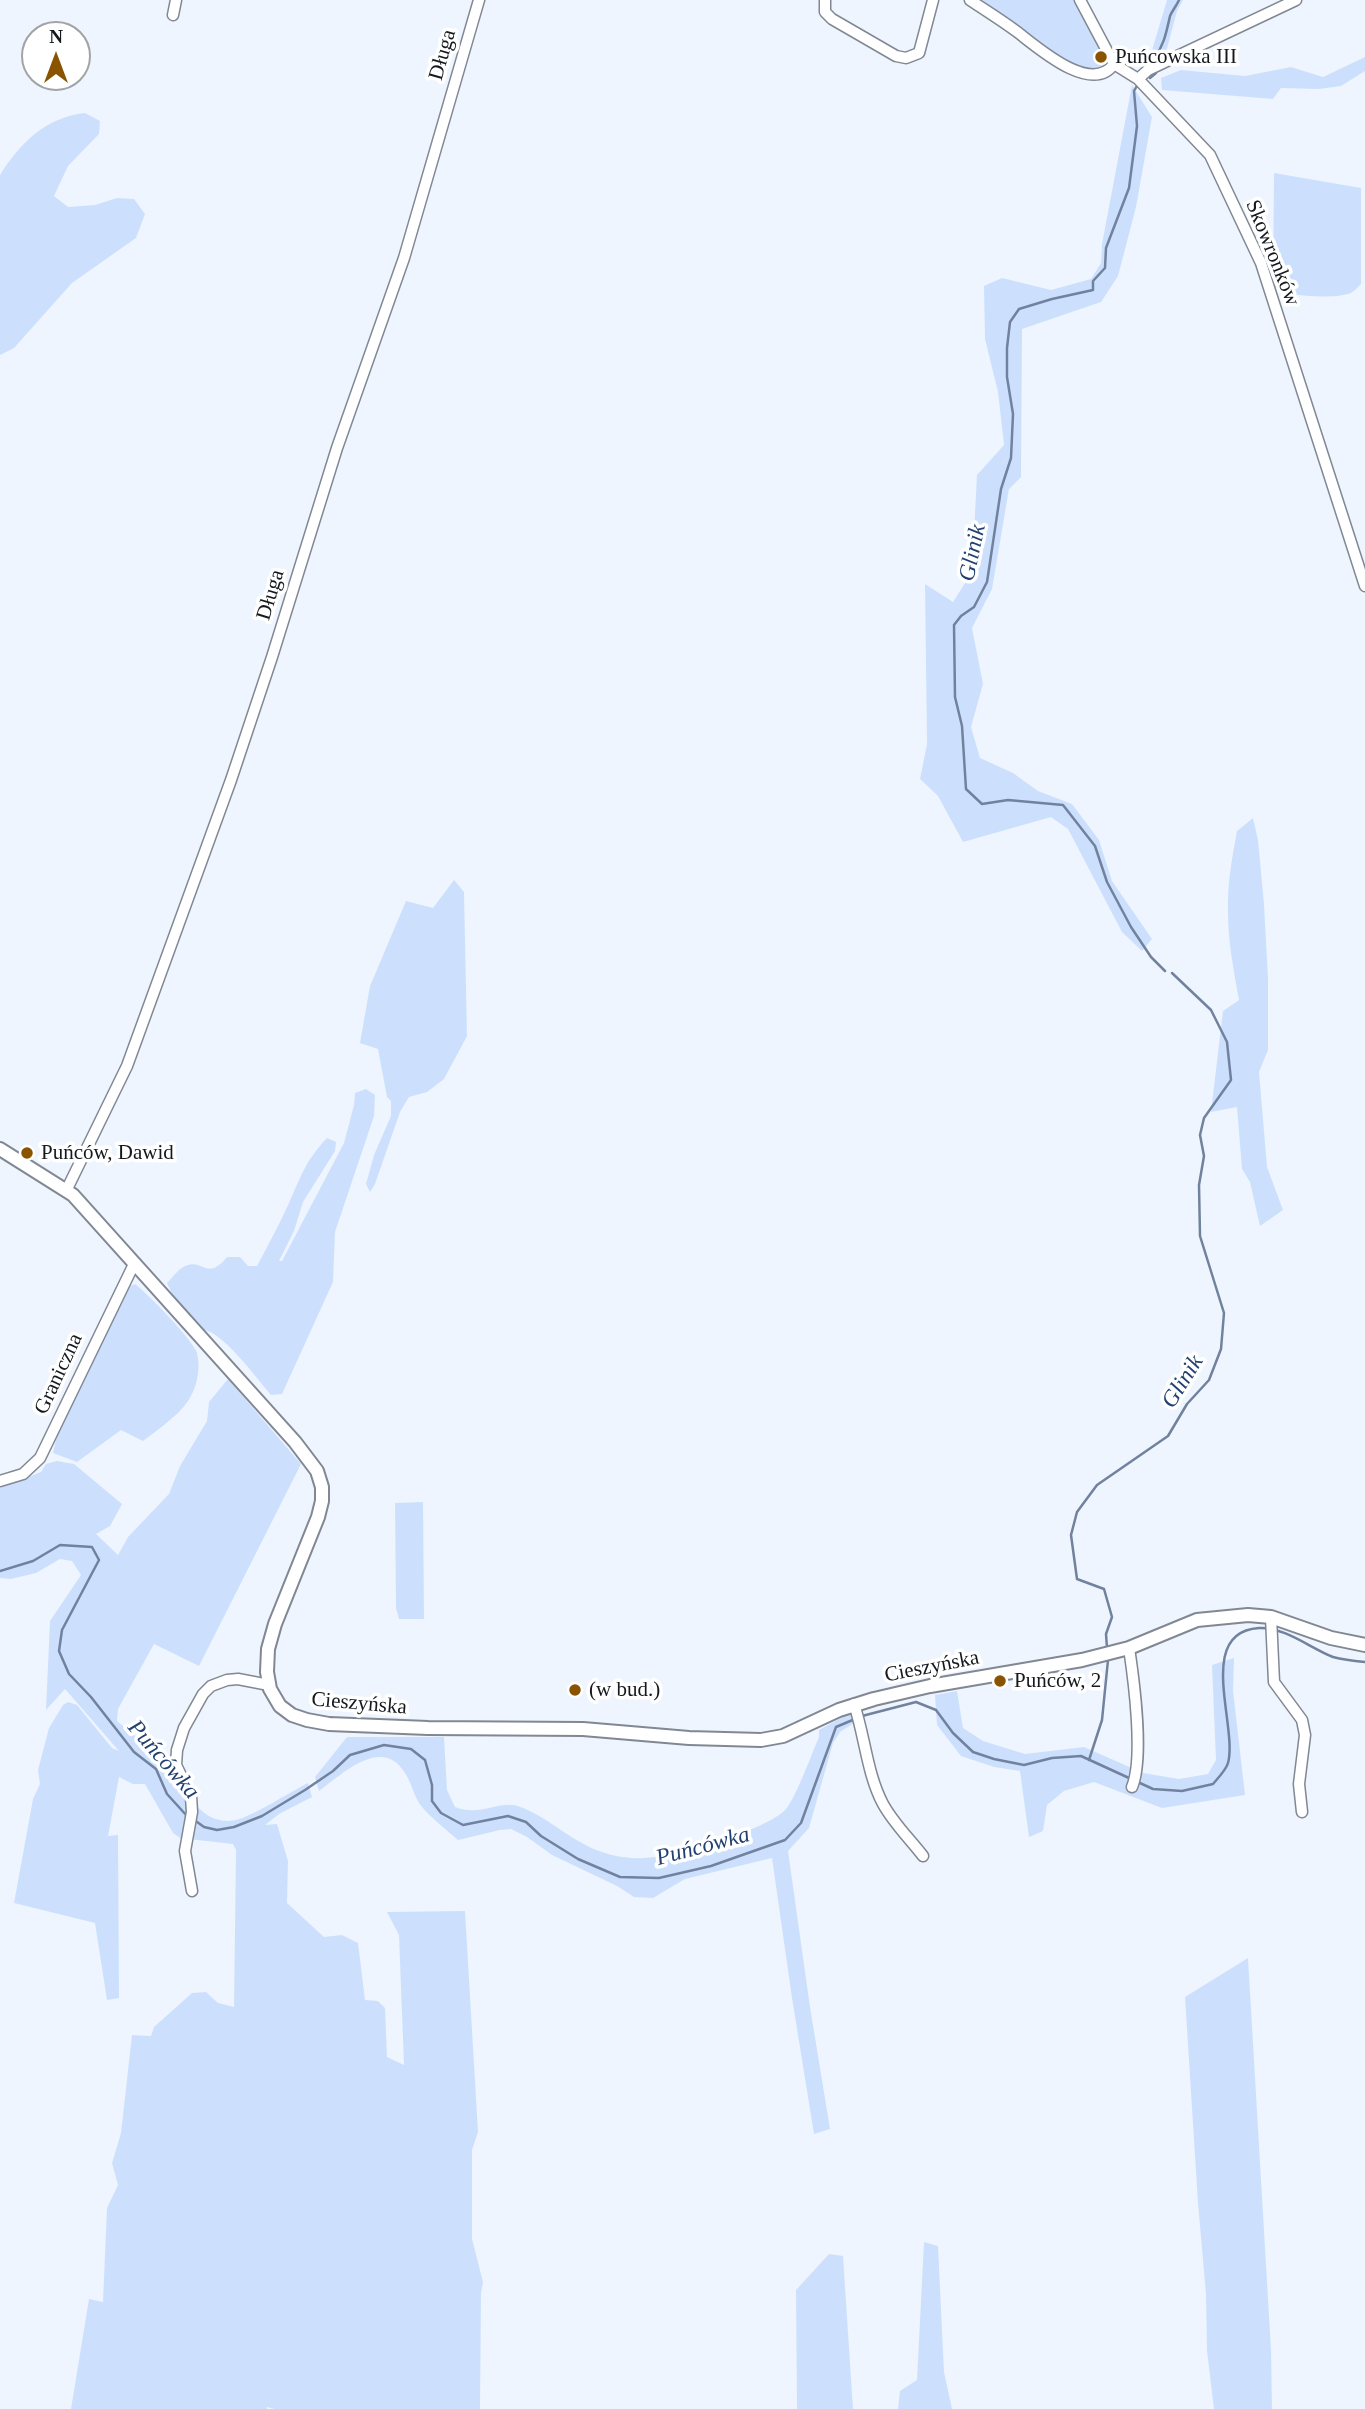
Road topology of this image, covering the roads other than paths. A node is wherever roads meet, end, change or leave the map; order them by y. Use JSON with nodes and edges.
{"nodes":[{"id":1,"x":176,"y":0,"type":"edge"},
{"id":2,"x":479,"y":0,"type":"edge"},
{"id":3,"x":825,"y":0,"type":"edge"},
{"id":4,"x":933,"y":0,"type":"edge"},
{"id":5,"x":970,"y":0,"type":"edge"},
{"id":6,"x":1080,"y":0,"type":"edge"},
{"id":7,"x":1296,"y":0,"type":"edge"},
{"id":8,"x":173,"y":15,"type":"dead end"},
{"id":9,"x":1114,"y":64,"type":"junction"},
{"id":10,"x":1139,"y":79,"type":"junction"},
{"id":11,"x":1365,"y":586,"type":"edge"},
{"id":12,"x":0,"y":1149,"type":"edge"},
{"id":13,"x":67,"y":1189,"type":"junction"},
{"id":14,"x":134,"y":1264,"type":"junction"},
{"id":15,"x":0,"y":1481,"type":"edge"},
{"id":16,"x":1271,"y":1620,"type":"junction"},
{"id":17,"x":1365,"y":1645,"type":"edge"},
{"id":18,"x":1129,"y":1648,"type":"junction"},
{"id":19,"x":268,"y":1685,"type":"junction"},
{"id":20,"x":855,"y":1708,"type":"junction"},
{"id":21,"x":1132,"y":1787,"type":"dead end"},
{"id":22,"x":1301,"y":1812,"type":"dead end"},
{"id":23,"x":923,"y":1857,"type":"dead end"},
{"id":24,"x":192,"y":1891,"type":"dead end"}],
"edges":[{"from":1,"to":8,"type":"street"},
{"from":2,"to":13,"type":"street","name":"Długa"},
{"from":3,"to":4,"type":"street"},
{"from":5,"to":9,"type":"street"},
{"from":6,"to":9,"type":"street"},
{"from":7,"to":10,"type":"street"},
{"from":9,"to":10,"type":"street","name":"Skowronków"},
{"from":10,"to":11,"type":"street","name":"Skowronków"},
{"from":12,"to":13,"type":"street"},
{"from":13,"to":14,"type":"street"},
{"from":14,"to":15,"type":"street","name":"Graniczna"},
{"from":14,"to":19,"type":"street"},
{"from":16,"to":17,"type":"street","name":"Cieszyńska"},
{"from":16,"to":18,"type":"street","name":"Cieszyńska"},
{"from":16,"to":22,"type":"street"},
{"from":18,"to":20,"type":"street","name":"Cieszyńska"},
{"from":18,"to":21,"type":"street"},
{"from":19,"to":20,"type":"street","name":"Cieszyńska"},
{"from":19,"to":24,"type":"street"},
{"from":20,"to":23,"type":"street"}]}
